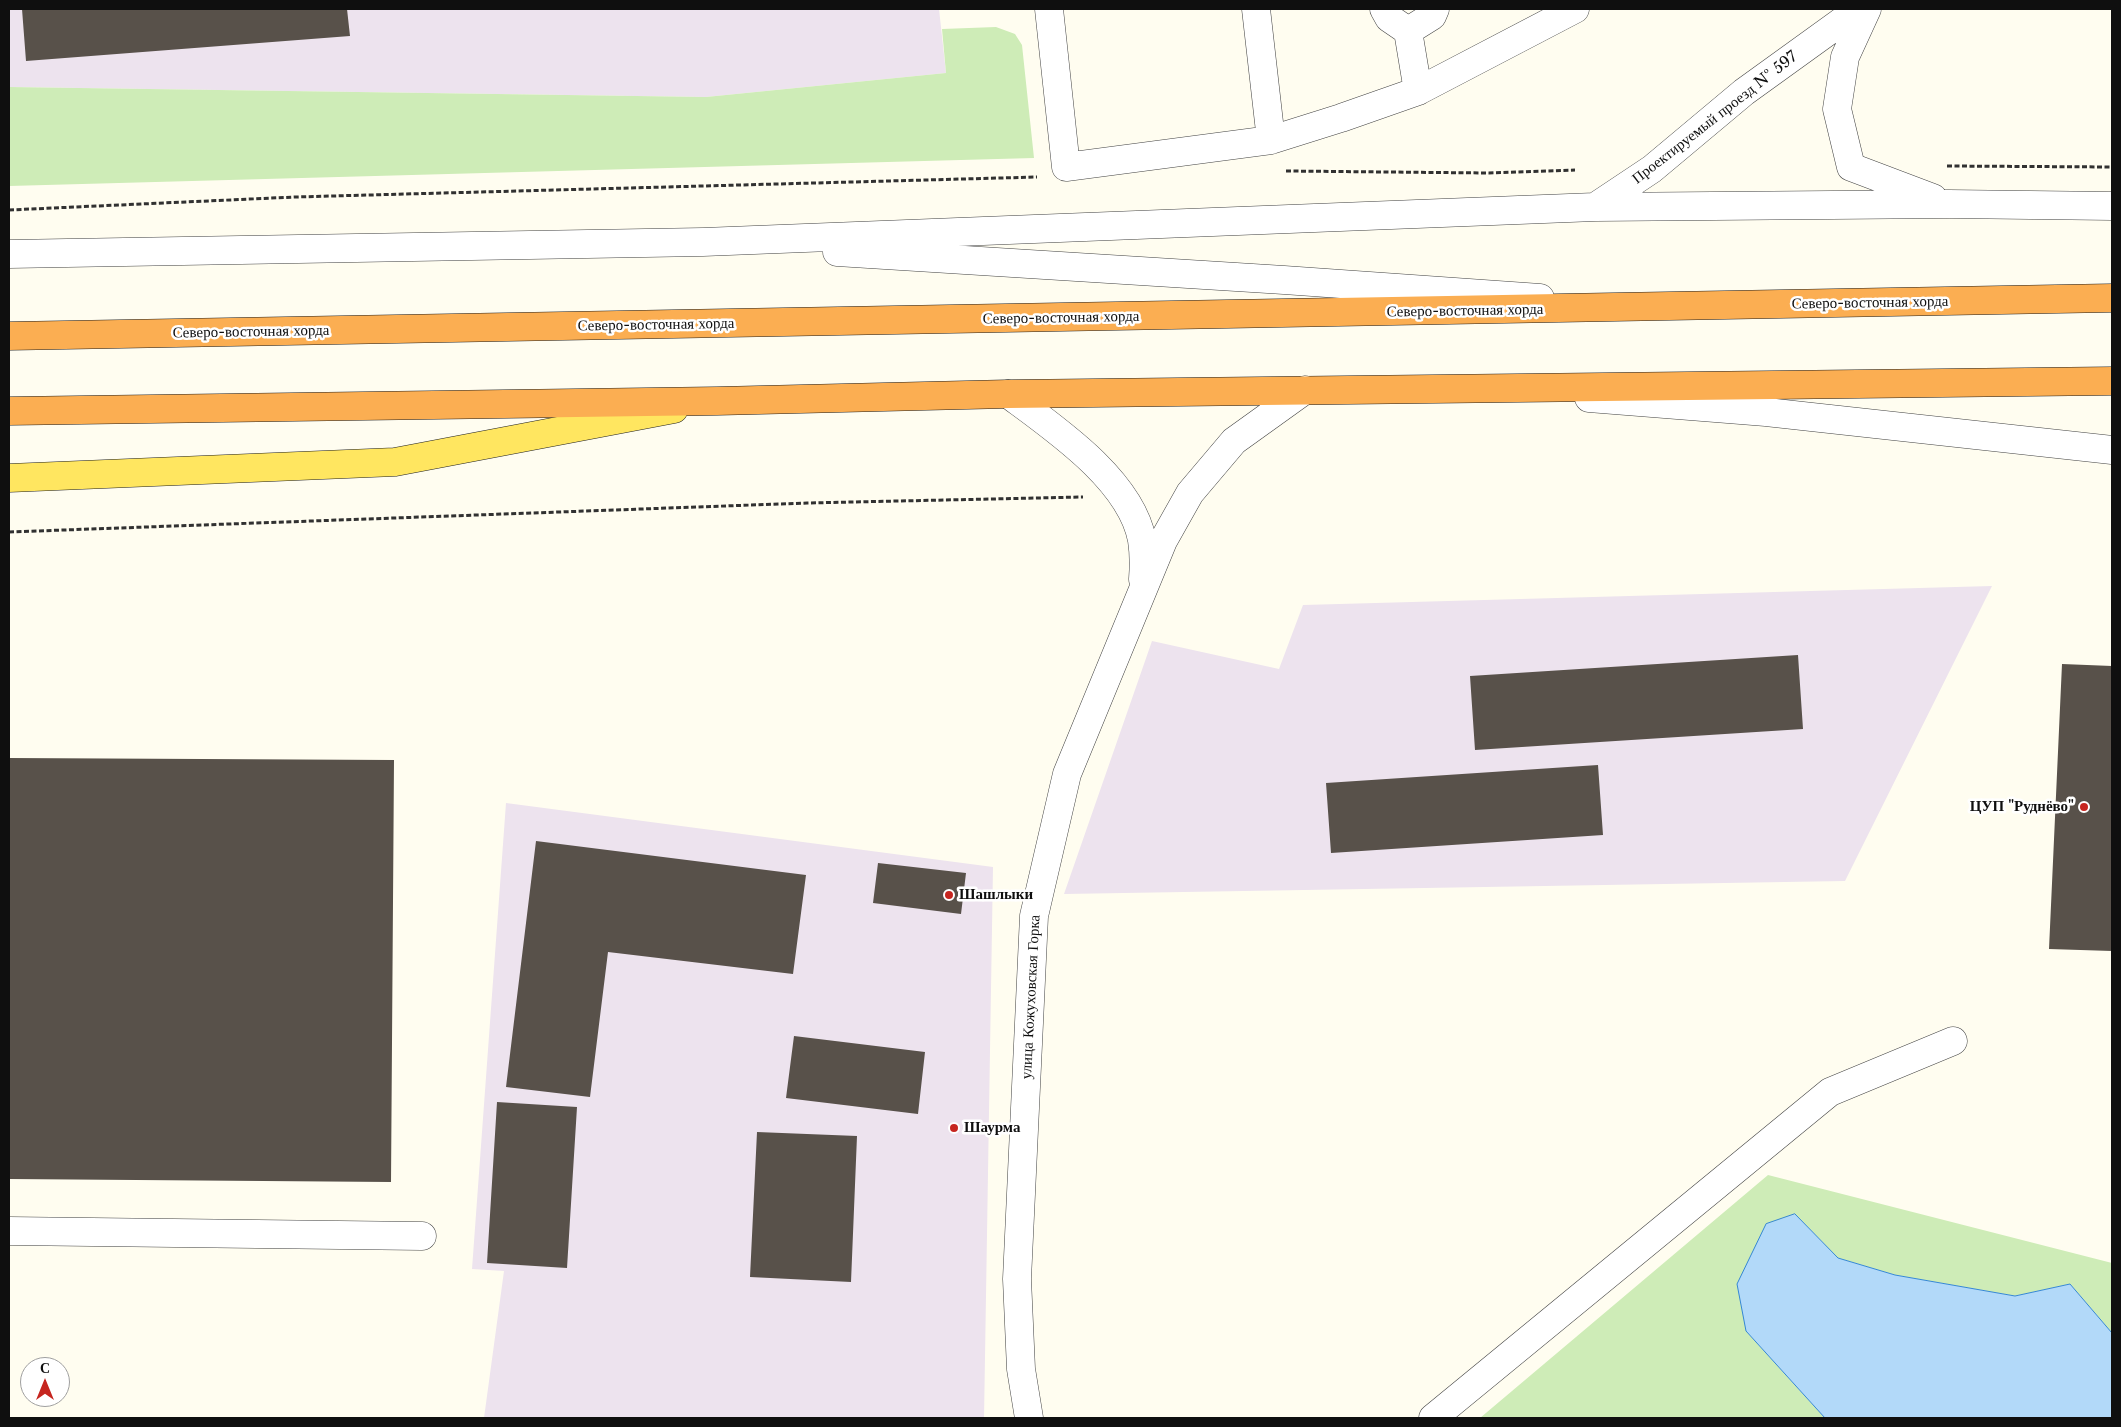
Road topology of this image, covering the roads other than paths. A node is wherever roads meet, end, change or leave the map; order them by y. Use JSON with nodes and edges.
{"nodes":[{"id":1,"x":1049,"y":9,"type":"edge"},
{"id":2,"x":1256,"y":9,"type":"edge"},
{"id":3,"x":1384,"y":9,"type":"edge"},
{"id":4,"x":1434,"y":9,"type":"edge"},
{"id":5,"x":1574,"y":9,"type":"edge"},
{"id":6,"x":1859,"y":9,"type":"edge"},
{"id":7,"x":1867,"y":9,"type":"edge"},
{"id":8,"x":1408,"y":31,"type":"junction"},
{"id":9,"x":1418,"y":91,"type":"junction"},
{"id":10,"x":1271,"y":140,"type":"junction"},
{"id":11,"x":1949,"y":204,"type":"junction"},
{"id":12,"x":2112,"y":206,"type":"edge"},
{"id":13,"x":1595,"y":208,"type":"junction"},
{"id":14,"x":703,"y":242,"type":"junction"},
{"id":15,"x":9,"y":254,"type":"edge"},
{"id":16,"x":2112,"y":298,"type":"edge"},
{"id":17,"x":1672,"y":307,"type":"junction"},
{"id":18,"x":9,"y":336,"type":"edge"},
{"id":19,"x":2112,"y":380,"type":"edge"},
{"id":20,"x":1472,"y":388,"type":"junction"},
{"id":21,"x":1305,"y":390,"type":"junction"},
{"id":22,"x":1008,"y":394,"type":"junction"},
{"id":23,"x":717,"y":401,"type":"junction"},
{"id":24,"x":9,"y":411,"type":"edge"},
{"id":25,"x":2112,"y":450,"type":"edge"},
{"id":26,"x":9,"y":478,"type":"edge"},
{"id":27,"x":1142,"y":593,"type":"junction"},
{"id":28,"x":1953,"y":1041,"type":"dead end"},
{"id":29,"x":9,"y":1231,"type":"edge"},
{"id":30,"x":422,"y":1236,"type":"dead end"},
{"id":31,"x":1029,"y":1418,"type":"edge"},
{"id":32,"x":1434,"y":1418,"type":"edge"}],
"edges":[{"from":1,"to":10,"type":"street"},
{"from":2,"to":10,"type":"street"},
{"from":3,"to":8,"type":"street"},
{"from":4,"to":8,"type":"street"},
{"from":5,"to":9,"type":"street"},
{"from":6,"to":13,"type":"street","name":"Проектируемый проезд № 597"},
{"from":7,"to":11,"type":"street"},
{"from":8,"to":9,"type":"street"},
{"from":9,"to":10,"type":"street"},
{"from":11,"to":12,"type":"street"},
{"from":11,"to":13,"type":"street"},
{"from":13,"to":14,"type":"street"},
{"from":14,"to":15,"type":"street"},
{"from":14,"to":17,"type":"street"},
{"from":16,"to":17,"type":"highway","name":"Северо-восточная хорда"},
{"from":17,"to":18,"type":"highway","name":"Северо-восточная хорда"},
{"from":19,"to":20,"type":"highway"},
{"from":20,"to":21,"type":"highway"},
{"from":20,"to":25,"type":"street"},
{"from":21,"to":22,"type":"highway"},
{"from":21,"to":27,"type":"street","name":"улица Кожуховская Горка"},
{"from":22,"to":23,"type":"highway"},
{"from":22,"to":27,"type":"street"},
{"from":23,"to":24,"type":"highway"},
{"from":23,"to":26,"type":"main road"},
{"from":27,"to":31,"type":"street","name":"улица Кожуховская Горка"},
{"from":28,"to":32,"type":"street"},
{"from":29,"to":30,"type":"street"}]}
